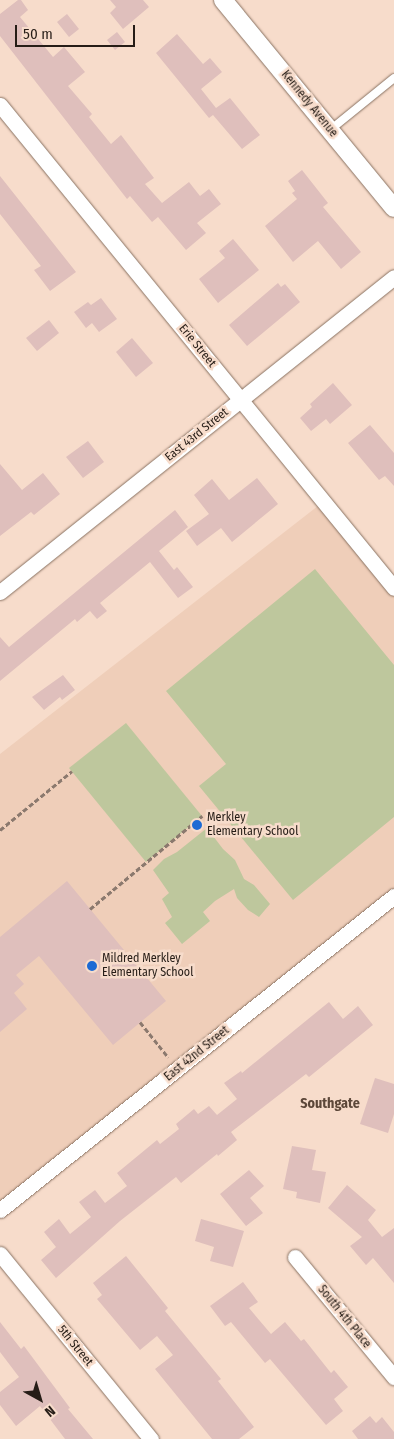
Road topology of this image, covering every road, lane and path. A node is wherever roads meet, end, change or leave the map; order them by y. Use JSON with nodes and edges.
{"nodes":[{"id":1,"x":224,"y":0,"type":"edge"},
{"id":2,"x":394,"y":78,"type":"edge"},
{"id":3,"x":0,"y":105,"type":"edge"},
{"id":4,"x":330,"y":130,"type":"junction"},
{"id":5,"x":394,"y":208,"type":"edge"},
{"id":6,"x":394,"y":277,"type":"edge"},
{"id":7,"x":241,"y":400,"type":"junction"},
{"id":8,"x":394,"y":588,"type":"edge"},
{"id":9,"x":0,"y":592,"type":"edge"},
{"id":10,"x":72,"y":771,"type":"dead end"},
{"id":11,"x":202,"y":816,"type":"dead end"},
{"id":12,"x":0,"y":830,"type":"edge"},
{"id":13,"x":394,"y":896,"type":"edge"},
{"id":14,"x":90,"y":909,"type":"dead end"},
{"id":15,"x":140,"y":1022,"type":"dead end"},
{"id":16,"x":178,"y":1069,"type":"junction"},
{"id":17,"x":0,"y":1210,"type":"edge"},
{"id":18,"x":0,"y":1254,"type":"edge"},
{"id":19,"x":295,"y":1256,"type":"dead end"},
{"id":20,"x":394,"y":1377,"type":"edge"},
{"id":21,"x":151,"y":1439,"type":"edge"}],
"edges":[{"from":1,"to":4,"type":"street","name":"Kennedy Avenue"},
{"from":2,"to":4,"type":"lane"},
{"from":3,"to":7,"type":"street","name":"Erie Street"},
{"from":4,"to":5,"type":"street","name":"Kennedy Avenue"},
{"from":6,"to":7,"type":"street","name":"East 43rd Street"},
{"from":7,"to":8,"type":"street","name":"Erie Street"},
{"from":7,"to":9,"type":"street","name":"East 43rd Street"},
{"from":10,"to":12,"type":"path"},
{"from":11,"to":14,"type":"path"},
{"from":13,"to":16,"type":"street","name":"East 42nd Street"},
{"from":15,"to":16,"type":"path"},
{"from":16,"to":17,"type":"street","name":"East 42nd Street"},
{"from":18,"to":21,"type":"street","name":"5th Street"},
{"from":19,"to":20,"type":"street","name":"South 4th Place"}]}
